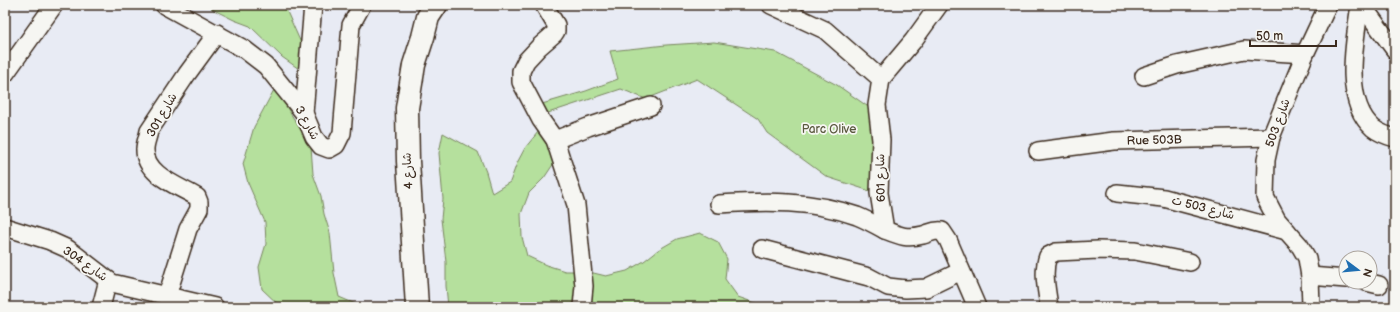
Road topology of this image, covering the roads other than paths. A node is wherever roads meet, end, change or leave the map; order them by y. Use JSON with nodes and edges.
{"nodes":[{"id":1,"x":54,"y":5,"type":"edge"},
{"id":2,"x":165,"y":5,"type":"edge"},
{"id":3,"x":313,"y":5,"type":"edge"},
{"id":4,"x":362,"y":5,"type":"edge"},
{"id":5,"x":436,"y":5,"type":"edge"},
{"id":6,"x":450,"y":5,"type":"edge"},
{"id":7,"x":544,"y":5,"type":"edge"},
{"id":8,"x":771,"y":5,"type":"edge"},
{"id":9,"x":939,"y":5,"type":"edge"},
{"id":10,"x":1328,"y":5,"type":"edge"},
{"id":11,"x":1361,"y":5,"type":"edge"},
{"id":12,"x":217,"y":33,"type":"junction"},
{"id":13,"x":423,"y":37,"type":"junction"},
{"id":14,"x":1395,"y":50,"type":"edge"},
{"id":15,"x":1305,"y":54,"type":"junction"},
{"id":16,"x":5,"y":74,"type":"edge"},
{"id":17,"x":1144,"y":76,"type":"dead end"},
{"id":18,"x":881,"y":79,"type":"junction"},
{"id":19,"x":651,"y":106,"type":"dead end"},
{"id":20,"x":304,"y":113,"type":"junction"},
{"id":21,"x":1271,"y":137,"type":"junction"},
{"id":22,"x":1395,"y":138,"type":"edge"},
{"id":23,"x":555,"y":140,"type":"junction"},
{"id":24,"x":1038,"y":151,"type":"dead end"},
{"id":25,"x":1117,"y":193,"type":"dead end"},
{"id":26,"x":719,"y":204,"type":"dead end"},
{"id":27,"x":5,"y":227,"type":"edge"},
{"id":28,"x":885,"y":230,"type":"junction"},
{"id":29,"x":1287,"y":230,"type":"junction"},
{"id":30,"x":762,"y":250,"type":"dead end"},
{"id":31,"x":1190,"y":262,"type":"dead end"},
{"id":32,"x":961,"y":271,"type":"junction"},
{"id":33,"x":1310,"y":276,"type":"junction"},
{"id":34,"x":1338,"y":278,"type":"edge"},
{"id":35,"x":108,"y":280,"type":"junction"},
{"id":36,"x":167,"y":296,"type":"junction"},
{"id":37,"x":101,"y":307,"type":"edge"},
{"id":38,"x":215,"y":307,"type":"edge"},
{"id":39,"x":417,"y":307,"type":"edge"},
{"id":40,"x":582,"y":307,"type":"edge"},
{"id":41,"x":977,"y":307,"type":"edge"},
{"id":42,"x":1049,"y":307,"type":"edge"},
{"id":43,"x":1311,"y":307,"type":"edge"}],
"edges":[{"from":1,"to":16,"type":"street"},
{"from":2,"to":12,"type":"street","name":"شارع 3"},
{"from":3,"to":20,"type":"street"},
{"from":4,"to":20,"type":"street","name":"شارع 3"},
{"from":5,"to":13,"type":"main road","name":"شارع 4"},
{"from":6,"to":13,"type":"main road","name":"شارع 4"},
{"from":7,"to":23,"type":"street"},
{"from":8,"to":18,"type":"street"},
{"from":9,"to":18,"type":"street"},
{"from":10,"to":15,"type":"street","name":"شارع 503"},
{"from":11,"to":14,"type":"street"},
{"from":11,"to":22,"type":"street"},
{"from":12,"to":20,"type":"street","name":"شارع 3"},
{"from":12,"to":36,"type":"street","name":"شارع 301"},
{"from":13,"to":39,"type":"main road","name":"شارع 4"},
{"from":15,"to":17,"type":"street"},
{"from":15,"to":21,"type":"street","name":"شارع 503"},
{"from":18,"to":28,"type":"street","name":"شارع 601"},
{"from":19,"to":23,"type":"street"},
{"from":21,"to":24,"type":"street","name":"Rue 503B"},
{"from":21,"to":29,"type":"street","name":"شارع 503"},
{"from":23,"to":40,"type":"street"},
{"from":25,"to":29,"type":"street","name":"شارع 503 ت"},
{"from":26,"to":28,"type":"street"},
{"from":27,"to":35,"type":"street","name":"شارع 304"},
{"from":28,"to":32,"type":"street"},
{"from":29,"to":33,"type":"street","name":"شارع 503"},
{"from":30,"to":32,"type":"street"},
{"from":31,"to":42,"type":"street"},
{"from":32,"to":41,"type":"street"},
{"from":33,"to":34,"type":"street"},
{"from":33,"to":43,"type":"street","name":"شارع 503"},
{"from":35,"to":36,"type":"street","name":"شارع 304"},
{"from":35,"to":37,"type":"street"},
{"from":36,"to":38,"type":"street","name":"شارع 304"}]}
